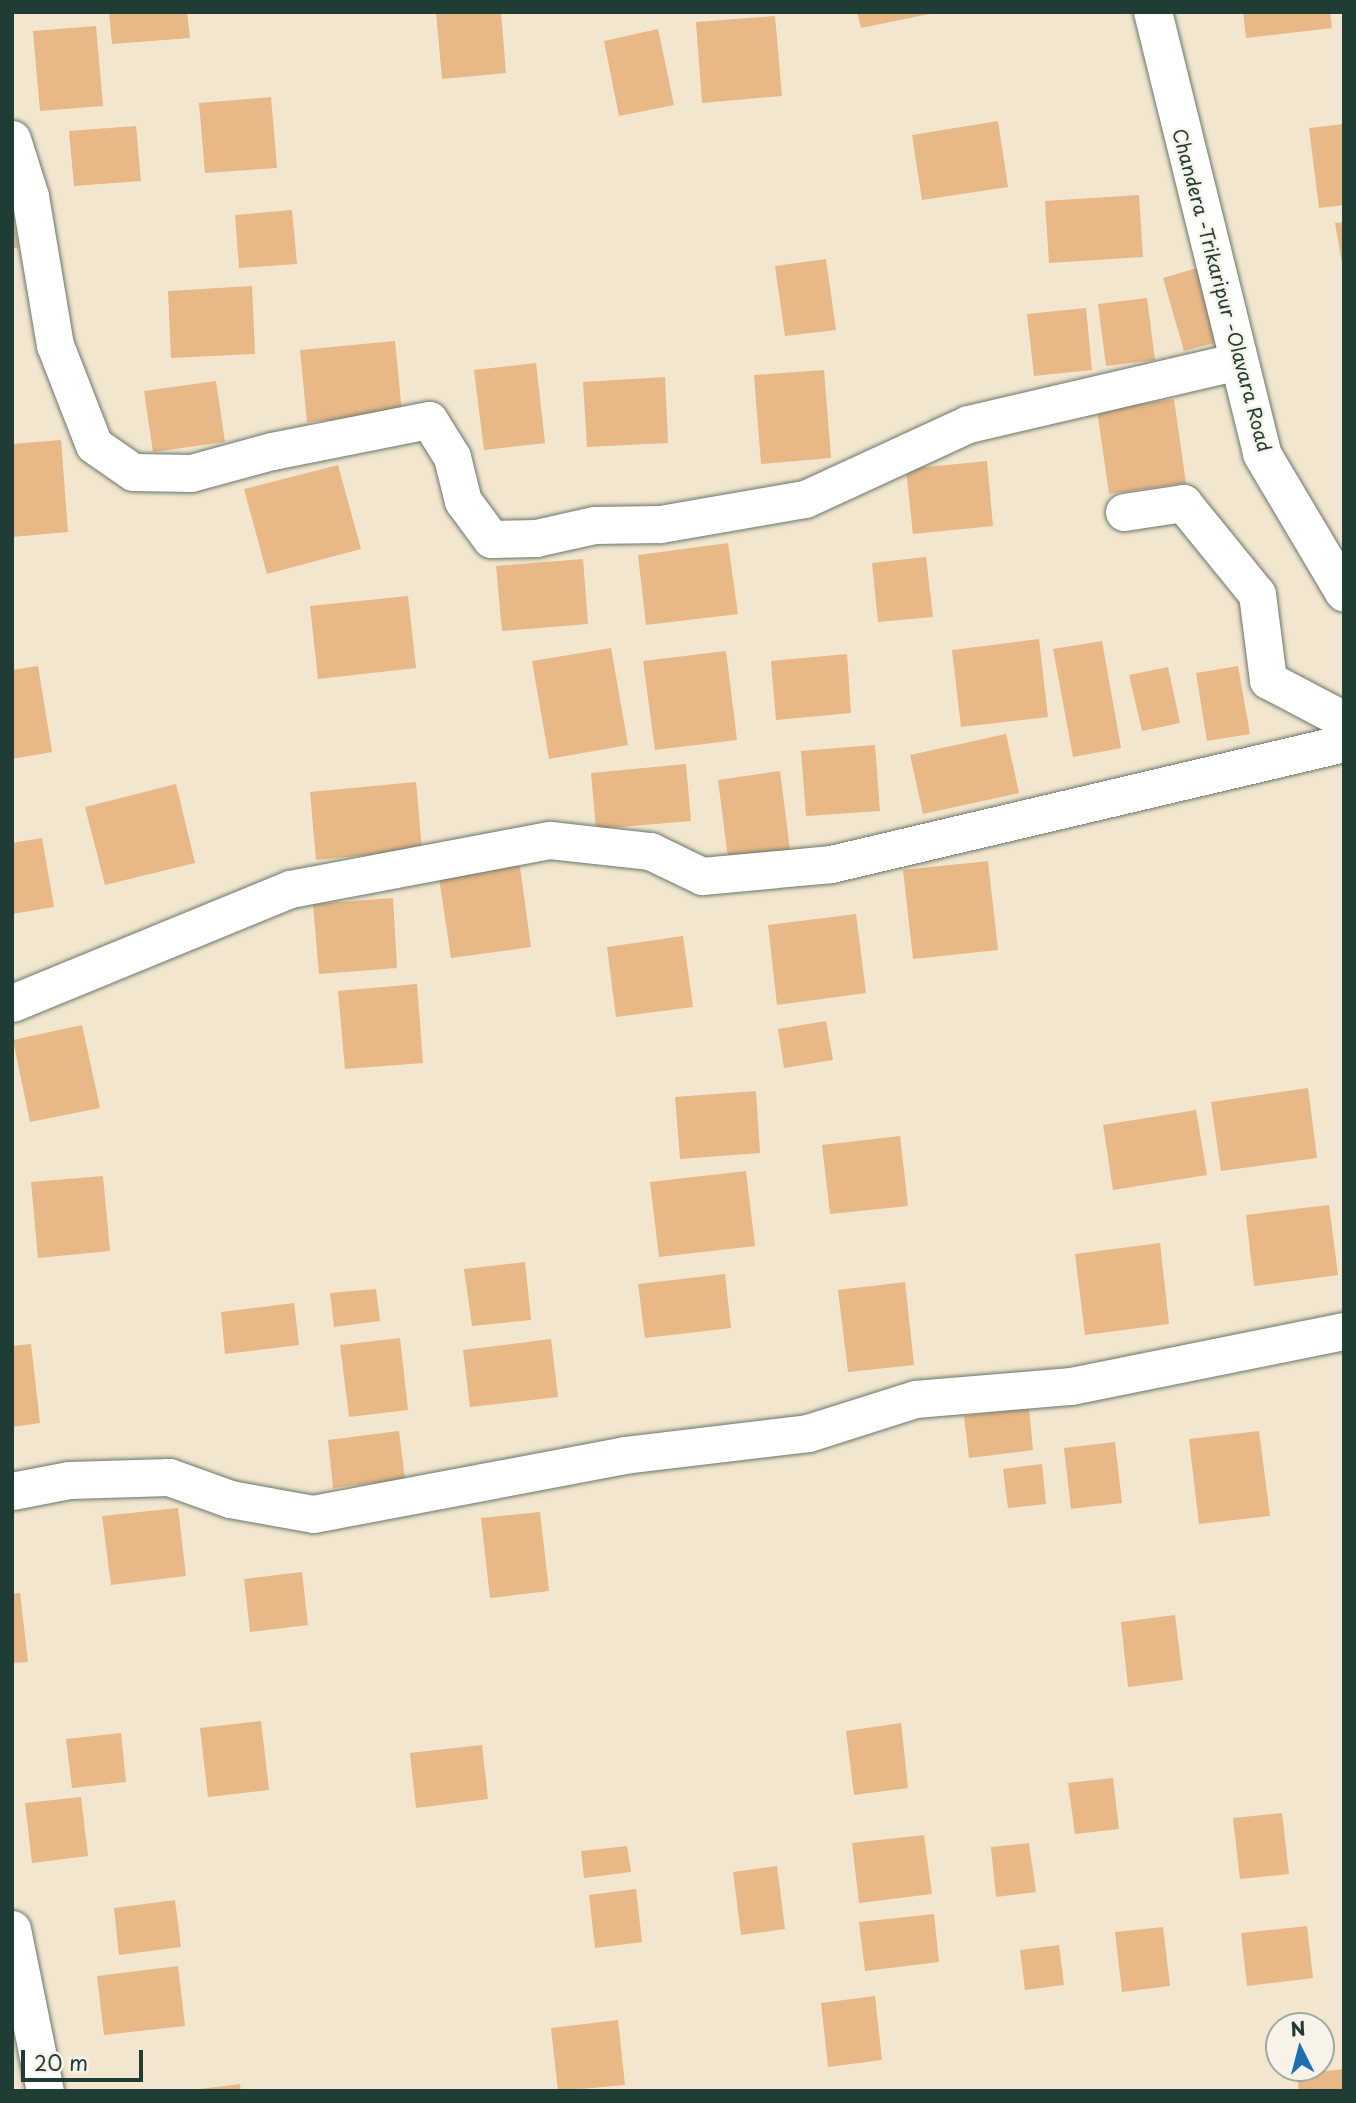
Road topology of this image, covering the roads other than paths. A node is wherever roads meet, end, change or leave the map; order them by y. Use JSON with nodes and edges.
{"nodes":[{"id":1,"x":1153,"y":12,"type":"edge"},
{"id":2,"x":12,"y":139,"type":"edge"},
{"id":3,"x":1239,"y":361,"type":"junction"},
{"id":4,"x":1124,"y":512,"type":"dead end"},
{"id":5,"x":1344,"y":592,"type":"edge"},
{"id":6,"x":1344,"y":720,"type":"edge"},
{"id":7,"x":1344,"y":743,"type":"edge"},
{"id":8,"x":12,"y":1003,"type":"edge"},
{"id":9,"x":1344,"y":1331,"type":"edge"},
{"id":10,"x":12,"y":1491,"type":"edge"},
{"id":11,"x":12,"y":1928,"type":"edge"},
{"id":12,"x":44,"y":2091,"type":"edge"}],
"edges":[{"from":1,"to":3,"type":"main road","name":"Chandera -Trikaripur -Olavara Road"},
{"from":2,"to":3,"type":"street"},
{"from":3,"to":5,"type":"main road","name":"Chandera -Trikaripur -Olavara Road"},
{"from":4,"to":6,"type":"street"},
{"from":7,"to":8,"type":"street"},
{"from":9,"to":10,"type":"street"},
{"from":11,"to":12,"type":"street"}]}
